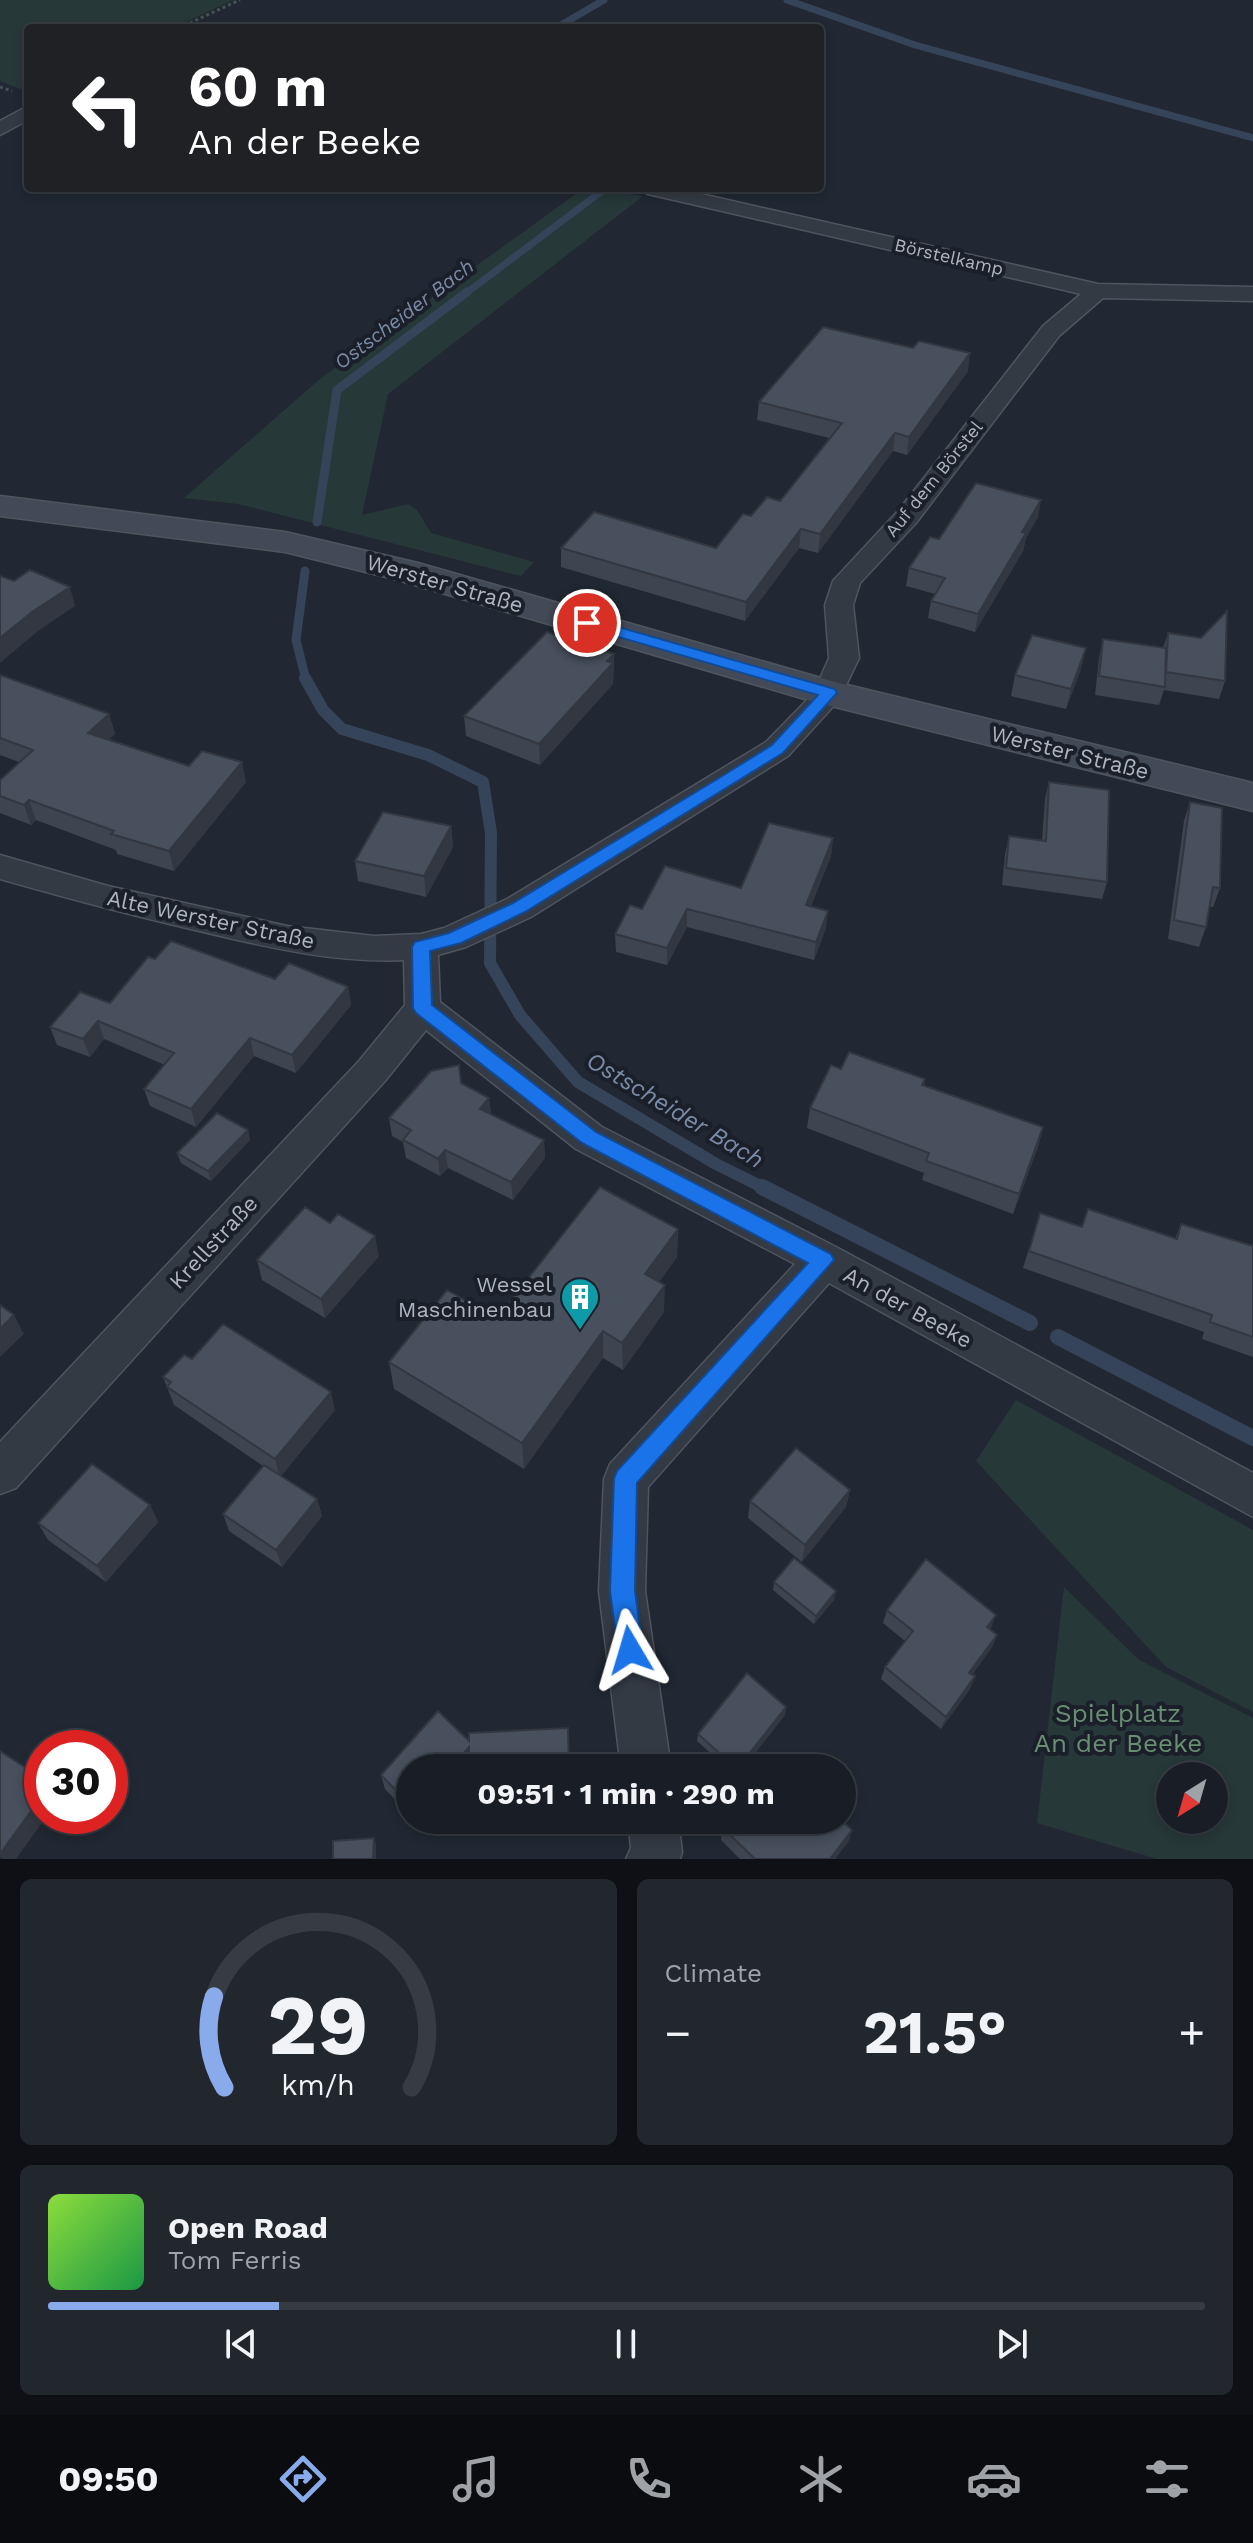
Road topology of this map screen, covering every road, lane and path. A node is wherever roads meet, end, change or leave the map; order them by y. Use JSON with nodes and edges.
{"nodes":[{"id":1,"x":240,"y":0,"type":"edge"},
{"id":2,"x":188,"y":24,"type":"edge"},
{"id":3,"x":24,"y":114,"type":"edge"},
{"id":4,"x":0,"y":129,"type":"edge"},
{"id":5,"x":665,"y":192,"type":"edge"},
{"id":6,"x":1098,"y":291,"type":"junction"},
{"id":7,"x":1253,"y":294,"type":"edge"},
{"id":8,"x":0,"y":506,"type":"edge"},
{"id":9,"x":829,"y":693,"type":"junction"},
{"id":10,"x":1253,"y":797,"type":"edge"},
{"id":11,"x":0,"y":867,"type":"edge"},
{"id":12,"x":421,"y":947,"type":"junction"},
{"id":13,"x":423,"y":1008,"type":"junction"},
{"id":14,"x":824,"y":1260,"type":"junction"},
{"id":15,"x":0,"y":1473,"type":"edge"},
{"id":16,"x":1253,"y":1496,"type":"edge"},
{"id":17,"x":644,"y":1754,"type":"edge"}],
"edges":[{"from":1,"to":2,"type":"path"},
{"from":3,"to":4,"type":"street"},
{"from":5,"to":6,"type":"street","name":"Börstelkamp"},
{"from":6,"to":7,"type":"street","name":"Börstelkamp"},
{"from":6,"to":9,"type":"street","name":"Auf dem Börstel"},
{"from":8,"to":9,"type":"main road","name":"Werster Straße"},
{"from":9,"to":10,"type":"main road","name":"Werster Straße"},
{"from":9,"to":12,"type":"street","name":"Alte Werster Straße"},
{"from":11,"to":12,"type":"street","name":"Alte Werster Straße"},
{"from":12,"to":13,"type":"street"},
{"from":13,"to":14,"type":"street","name":"An der Beeke"},
{"from":13,"to":15,"type":"street","name":"Krellstraße"},
{"from":14,"to":16,"type":"street","name":"An der Beeke"},
{"from":14,"to":17,"type":"street"}]}
